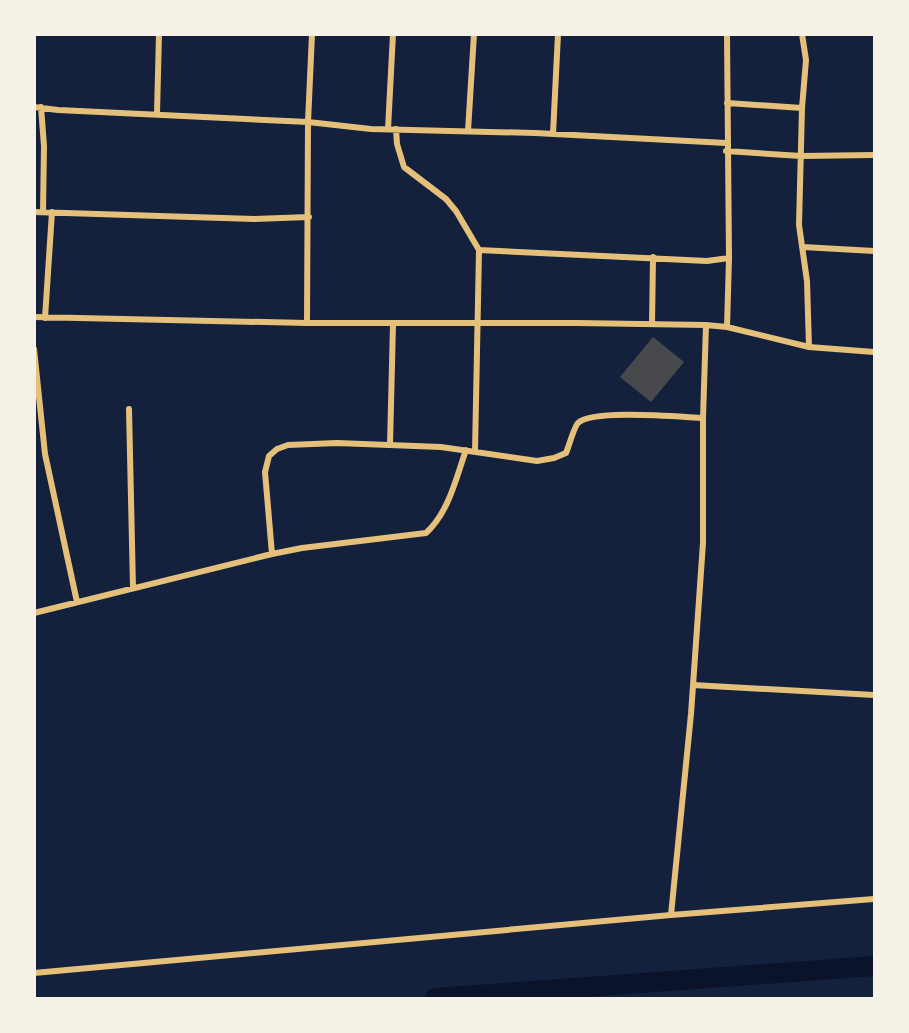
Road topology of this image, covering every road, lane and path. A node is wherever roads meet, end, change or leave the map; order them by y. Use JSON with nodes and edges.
{"nodes":[{"id":1,"x":159,"y":34,"type":"edge"},
{"id":2,"x":312,"y":34,"type":"edge"},
{"id":3,"x":393,"y":34,"type":"edge"},
{"id":4,"x":474,"y":34,"type":"edge"},
{"id":5,"x":558,"y":34,"type":"edge"},
{"id":6,"x":727,"y":34,"type":"edge"},
{"id":7,"x":802,"y":34,"type":"edge"},
{"id":8,"x":727,"y":103,"type":"junction"},
{"id":9,"x":38,"y":107,"type":"edge"},
{"id":10,"x":802,"y":108,"type":"junction"},
{"id":11,"x":157,"y":113,"type":"junction"},
{"id":12,"x":308,"y":122,"type":"junction"},
{"id":13,"x":388,"y":129,"type":"junction"},
{"id":14,"x":396,"y":129,"type":"junction"},
{"id":15,"x":468,"y":131,"type":"junction"},
{"id":16,"x":553,"y":134,"type":"junction"},
{"id":17,"x":726,"y":147,"type":"junction"},
{"id":18,"x":874,"y":155,"type":"edge"},
{"id":19,"x":801,"y":156,"type":"junction"},
{"id":20,"x":34,"y":212,"type":"edge"},
{"id":21,"x":43,"y":212,"type":"junction"},
{"id":22,"x":52,"y":212,"type":"junction"},
{"id":23,"x":309,"y":218,"type":"junction"},
{"id":24,"x":803,"y":247,"type":"junction"},
{"id":25,"x":479,"y":250,"type":"junction"},
{"id":26,"x":874,"y":251,"type":"edge"},
{"id":27,"x":653,"y":257,"type":"junction"},
{"id":28,"x":729,"y":258,"type":"junction"},
{"id":29,"x":34,"y":317,"type":"edge"},
{"id":30,"x":45,"y":318,"type":"junction"},
{"id":31,"x":307,"y":323,"type":"junction"},
{"id":32,"x":393,"y":324,"type":"junction"},
{"id":33,"x":479,"y":324,"type":"junction"},
{"id":34,"x":652,"y":324,"type":"junction"},
{"id":35,"x":706,"y":325,"type":"junction"},
{"id":36,"x":727,"y":327,"type":"junction"},
{"id":37,"x":809,"y":347,"type":"junction"},
{"id":38,"x":34,"y":349,"type":"edge"},
{"id":39,"x":874,"y":352,"type":"edge"},
{"id":40,"x":129,"y":409,"type":"dead end"},
{"id":41,"x":703,"y":418,"type":"junction"},
{"id":42,"x":390,"y":445,"type":"junction"},
{"id":43,"x":466,"y":450,"type":"junction"},
{"id":44,"x":476,"y":452,"type":"junction"},
{"id":45,"x":272,"y":554,"type":"junction"},
{"id":46,"x":133,"y":588,"type":"junction"},
{"id":47,"x":77,"y":602,"type":"junction"},
{"id":48,"x":34,"y":613,"type":"edge"},
{"id":49,"x":693,"y":685,"type":"junction"},
{"id":50,"x":874,"y":695,"type":"edge"},
{"id":51,"x":874,"y":899,"type":"edge"},
{"id":52,"x":671,"y":915,"type":"junction"},
{"id":53,"x":34,"y":973,"type":"edge"}],
"edges":[{"from":1,"to":11,"type":"street"},
{"from":2,"to":12,"type":"street"},
{"from":3,"to":13,"type":"street"},
{"from":4,"to":15,"type":"street"},
{"from":5,"to":16,"type":"street"},
{"from":6,"to":8,"type":"street"},
{"from":7,"to":10,"type":"street"},
{"from":8,"to":10,"type":"street"},
{"from":8,"to":17,"type":"street"},
{"from":9,"to":11,"type":"street"},
{"from":9,"to":21,"type":"street"},
{"from":10,"to":19,"type":"street"},
{"from":11,"to":12,"type":"street"},
{"from":12,"to":13,"type":"street"},
{"from":12,"to":23,"type":"street"},
{"from":13,"to":14,"type":"street"},
{"from":14,"to":15,"type":"street"},
{"from":14,"to":25,"type":"street"},
{"from":15,"to":16,"type":"street"},
{"from":16,"to":17,"type":"street"},
{"from":17,"to":19,"type":"street"},
{"from":17,"to":28,"type":"street"},
{"from":18,"to":19,"type":"street"},
{"from":19,"to":24,"type":"street"},
{"from":20,"to":21,"type":"street"},
{"from":21,"to":22,"type":"street"},
{"from":22,"to":23,"type":"street"},
{"from":22,"to":30,"type":"street"},
{"from":23,"to":31,"type":"street"},
{"from":24,"to":26,"type":"street"},
{"from":24,"to":37,"type":"street"},
{"from":25,"to":27,"type":"street"},
{"from":25,"to":33,"type":"street"},
{"from":27,"to":28,"type":"street"},
{"from":27,"to":34,"type":"street"},
{"from":28,"to":36,"type":"street"},
{"from":29,"to":30,"type":"street"},
{"from":30,"to":31,"type":"street"},
{"from":31,"to":32,"type":"street"},
{"from":32,"to":33,"type":"street"},
{"from":32,"to":42,"type":"street"},
{"from":33,"to":34,"type":"street"},
{"from":33,"to":44,"type":"street"},
{"from":34,"to":35,"type":"street"},
{"from":35,"to":36,"type":"street"},
{"from":35,"to":41,"type":"street"},
{"from":36,"to":37,"type":"street"},
{"from":37,"to":39,"type":"street"},
{"from":38,"to":47,"type":"street"},
{"from":40,"to":46,"type":"street"},
{"from":41,"to":44,"type":"street"},
{"from":41,"to":49,"type":"street"},
{"from":42,"to":43,"type":"street"},
{"from":42,"to":45,"type":"street"},
{"from":43,"to":44,"type":"street"},
{"from":43,"to":45,"type":"street"},
{"from":45,"to":46,"type":"street"},
{"from":46,"to":47,"type":"street"},
{"from":47,"to":48,"type":"street"},
{"from":49,"to":50,"type":"street"},
{"from":49,"to":52,"type":"street"},
{"from":51,"to":52,"type":"street"},
{"from":52,"to":53,"type":"street"}]}
